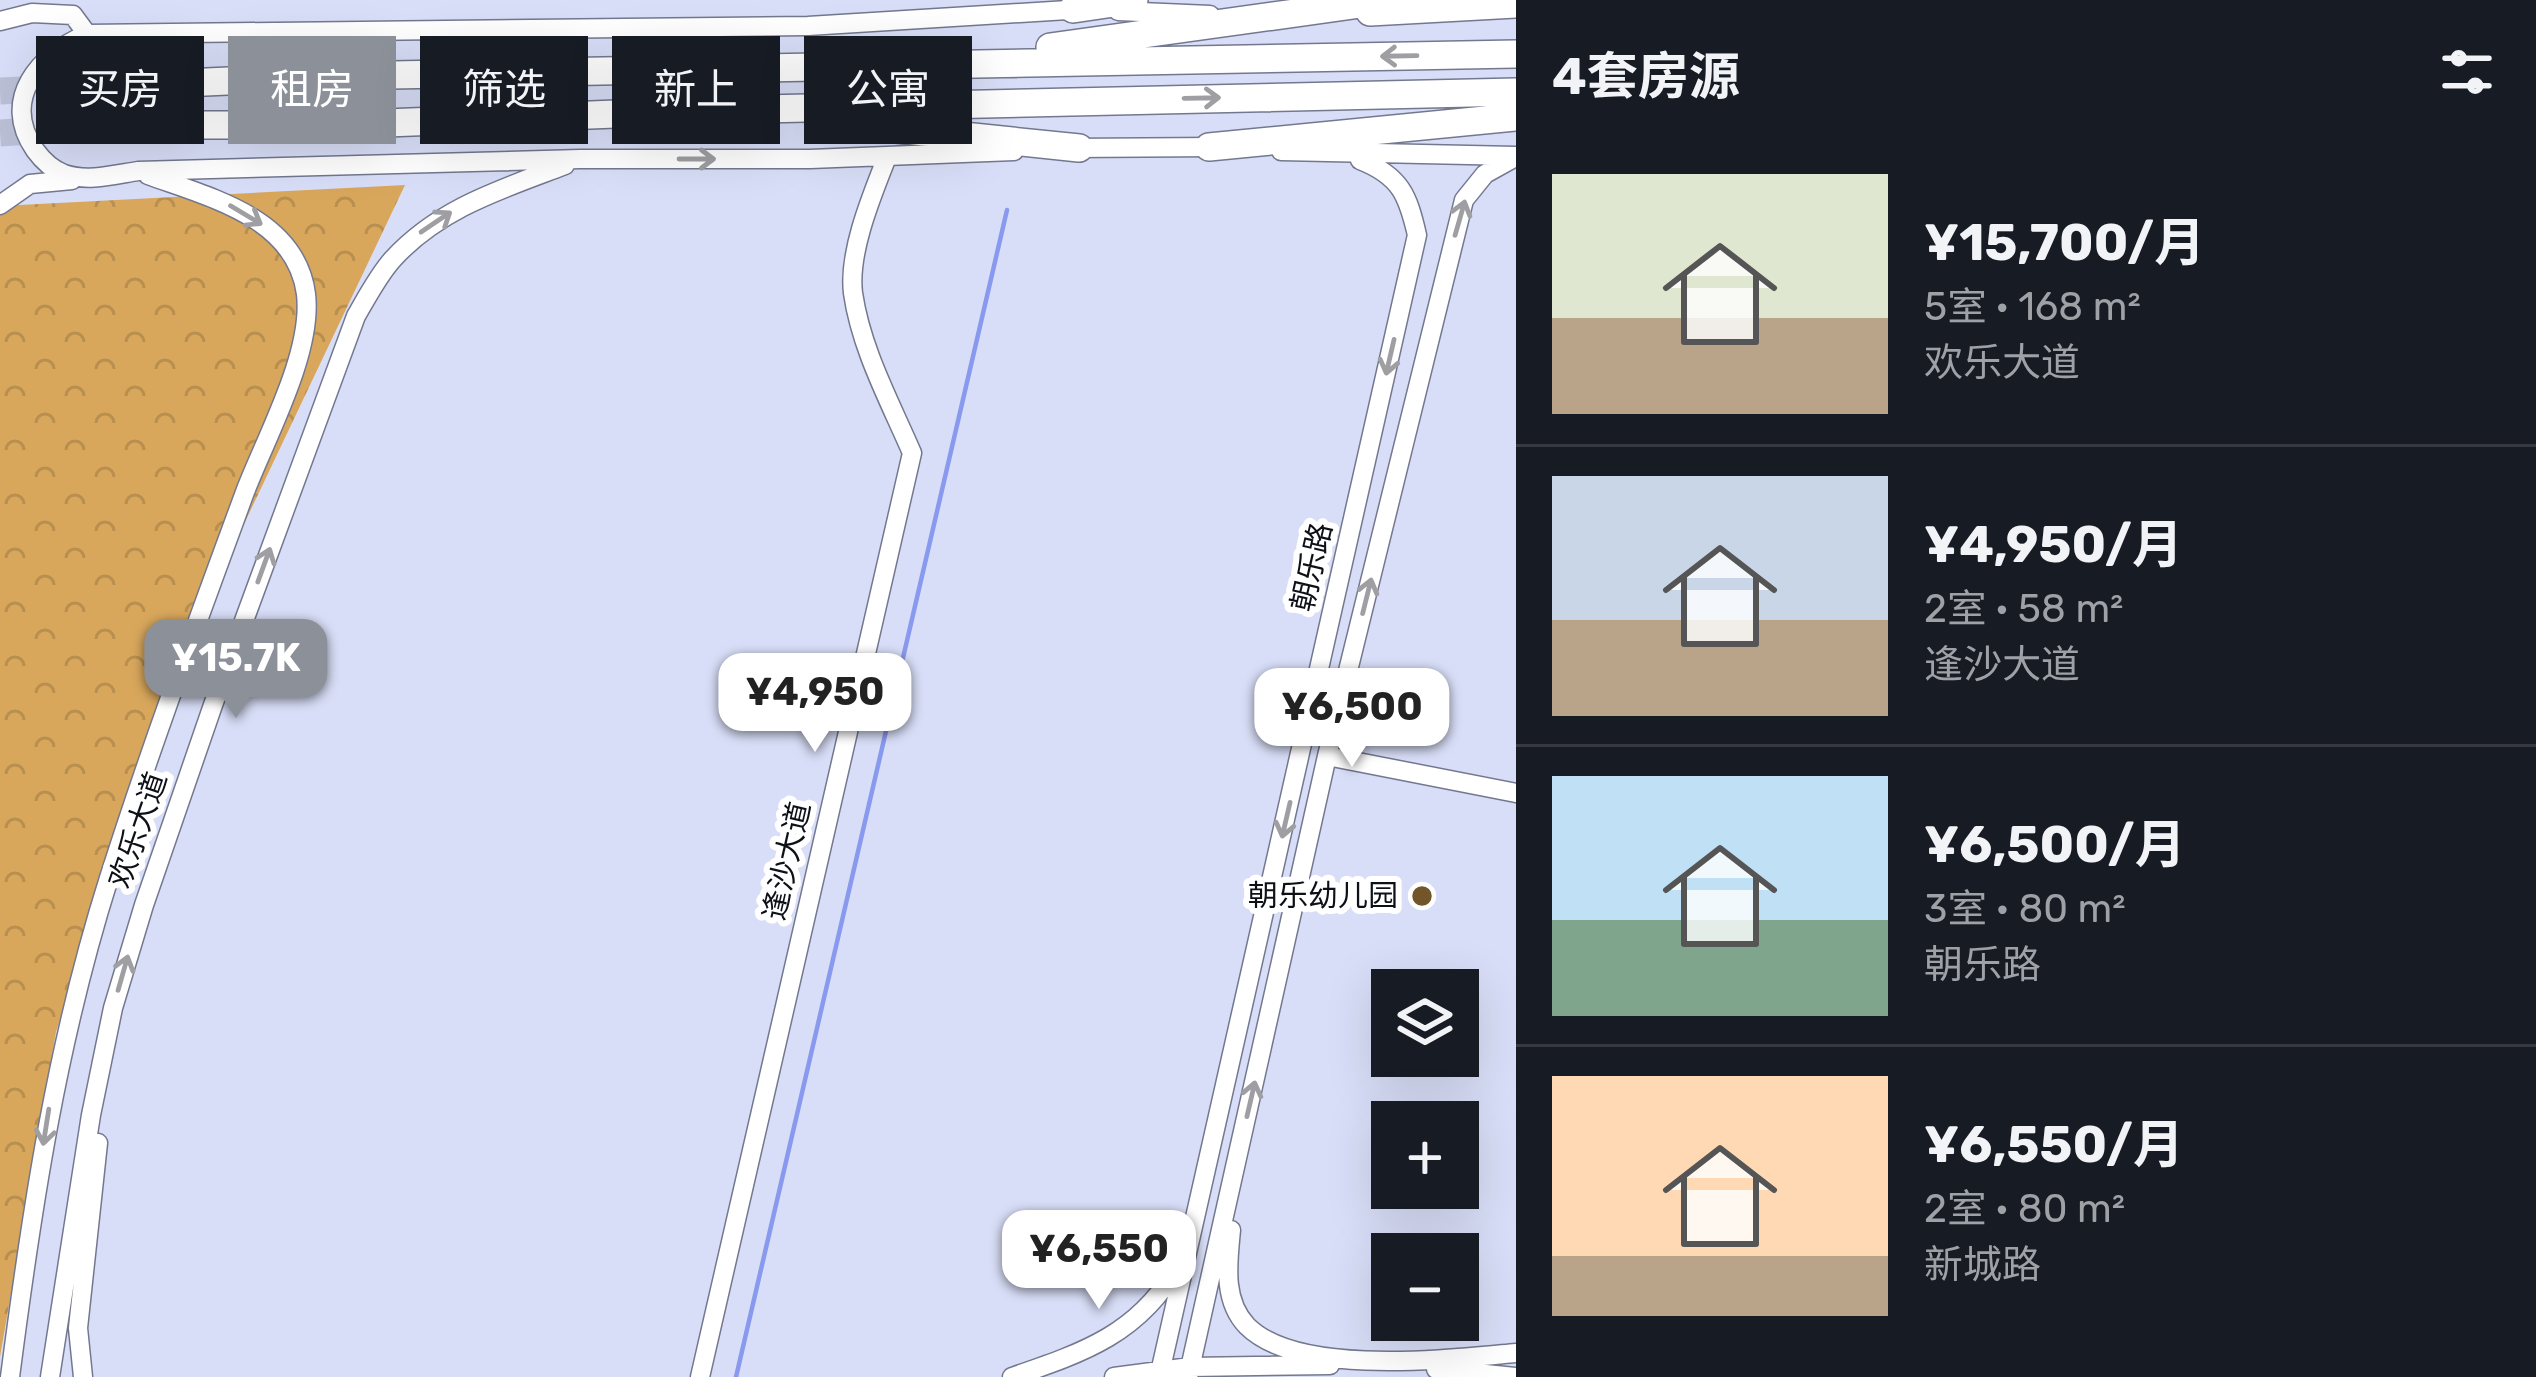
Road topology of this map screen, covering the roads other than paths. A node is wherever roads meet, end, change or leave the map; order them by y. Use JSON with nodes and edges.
{"nodes":[{"id":1,"x":1134,"y":0,"type":"edge"},
{"id":2,"x":1516,"y":4,"type":"edge"},
{"id":3,"x":1392,"y":5,"type":"edge"},
{"id":4,"x":1073,"y":9,"type":"junction"},
{"id":5,"x":1257,"y":18,"type":"junction"},
{"id":6,"x":0,"y":21,"type":"edge"},
{"id":7,"x":87,"y":34,"type":"junction"},
{"id":8,"x":1516,"y":54,"type":"edge"},
{"id":9,"x":972,"y":58,"type":"edge"},
{"id":10,"x":972,"y":63,"type":"edge"},
{"id":11,"x":804,"y":67,"type":"edge"},
{"id":12,"x":204,"y":82,"type":"edge"},
{"id":13,"x":1516,"y":92,"type":"edge"},
{"id":14,"x":780,"y":109,"type":"edge"},
{"id":15,"x":612,"y":114,"type":"edge"},
{"id":16,"x":780,"y":117,"type":"edge"},
{"id":17,"x":1516,"y":117,"type":"edge"},
{"id":18,"x":204,"y":125,"type":"edge"},
{"id":19,"x":1209,"y":146,"type":"junction"},
{"id":20,"x":1079,"y":148,"type":"junction"},
{"id":21,"x":1345,"y":154,"type":"junction"},
{"id":22,"x":1516,"y":156,"type":"edge"},
{"id":23,"x":886,"y":157,"type":"junction"},
{"id":24,"x":580,"y":159,"type":"junction"},
{"id":25,"x":138,"y":171,"type":"junction"},
{"id":26,"x":85,"y":179,"type":"junction"},
{"id":27,"x":0,"y":205,"type":"edge"},
{"id":28,"x":1404,"y":295,"type":"junction"},
{"id":29,"x":1438,"y":302,"type":"junction"},
{"id":30,"x":207,"y":599,"type":"junction"},
{"id":31,"x":246,"y":613,"type":"junction"},
{"id":32,"x":1328,"y":756,"type":"junction"},
{"id":33,"x":1516,"y":793,"type":"edge"},
{"id":34,"x":106,"y":1042,"type":"junction"},
{"id":35,"x":1237,"y":1160,"type":"junction"},
{"id":36,"x":1189,"y":1246,"type":"junction"},
{"id":37,"x":1516,"y":1353,"type":"edge"},
{"id":38,"x":1385,"y":1365,"type":"junction"},
{"id":39,"x":1190,"y":1372,"type":"edge"},
{"id":40,"x":1160,"y":1374,"type":"edge"},
{"id":41,"x":10,"y":1377,"type":"edge"},
{"id":42,"x":50,"y":1377,"type":"edge"},
{"id":43,"x":83,"y":1377,"type":"edge"},
{"id":44,"x":700,"y":1377,"type":"edge"},
{"id":45,"x":1012,"y":1377,"type":"edge"},
{"id":46,"x":1114,"y":1377,"type":"edge"},
{"id":47,"x":1515,"y":1377,"type":"edge"}],
"edges":[{"from":1,"to":4,"type":"highway"},
{"from":2,"to":3,"type":"highway"},
{"from":3,"to":5,"type":"highway"},
{"from":4,"to":5,"type":"street"},
{"from":4,"to":7,"type":"street"},
{"from":5,"to":9,"type":"highway"},
{"from":6,"to":7,"type":"street"},
{"from":7,"to":26,"type":"street"},
{"from":8,"to":10,"type":"highway","one_way":true},
{"from":11,"to":12,"type":"highway"},
{"from":14,"to":13,"type":"highway","one_way":true},
{"from":15,"to":18,"type":"highway"},
{"from":16,"to":20,"type":"highway"},
{"from":17,"to":19,"type":"highway"},
{"from":19,"to":20,"type":"street"},
{"from":19,"to":21,"type":"street"},
{"from":20,"to":23,"type":"street"},
{"from":21,"to":22,"type":"street"},
{"from":21,"to":28,"type":"street","name":"朝乐路"},
{"from":29,"to":22,"type":"street","name":"朝乐路","one_way":true},
{"from":24,"to":23,"type":"street","one_way":true},
{"from":23,"to":44,"type":"street","name":"逢沙大道"},
{"from":24,"to":25,"type":"street"},
{"from":31,"to":24,"type":"street","name":"欢乐大道","one_way":true},
{"from":25,"to":26,"type":"street"},
{"from":25,"to":30,"type":"street","name":"欢乐大道","one_way":true},
{"from":26,"to":27,"type":"street"},
{"from":28,"to":29,"type":"street"},
{"from":28,"to":36,"type":"street","name":"朝乐路","one_way":true},
{"from":32,"to":29,"type":"street","name":"朝乐路","one_way":true},
{"from":30,"to":31,"type":"street"},
{"from":30,"to":41,"type":"street","name":"欢乐大道","one_way":true},
{"from":34,"to":31,"type":"street","name":"欢乐大道","one_way":true},
{"from":32,"to":33,"type":"street"},
{"from":35,"to":32,"type":"street","name":"朝乐路","one_way":true},
{"from":34,"to":42,"type":"street","name":"欢乐大道"},
{"from":34,"to":43,"type":"street"},
{"from":35,"to":38,"type":"street"},
{"from":35,"to":39,"type":"street","name":"朝乐路"},
{"from":36,"to":40,"type":"street","name":"朝乐路"},
{"from":36,"to":45,"type":"street"},
{"from":37,"to":38,"type":"street"},
{"from":38,"to":39,"type":"street"},
{"from":38,"to":47,"type":"street"},
{"from":39,"to":40,"type":"street"},
{"from":40,"to":46,"type":"street"}]}
